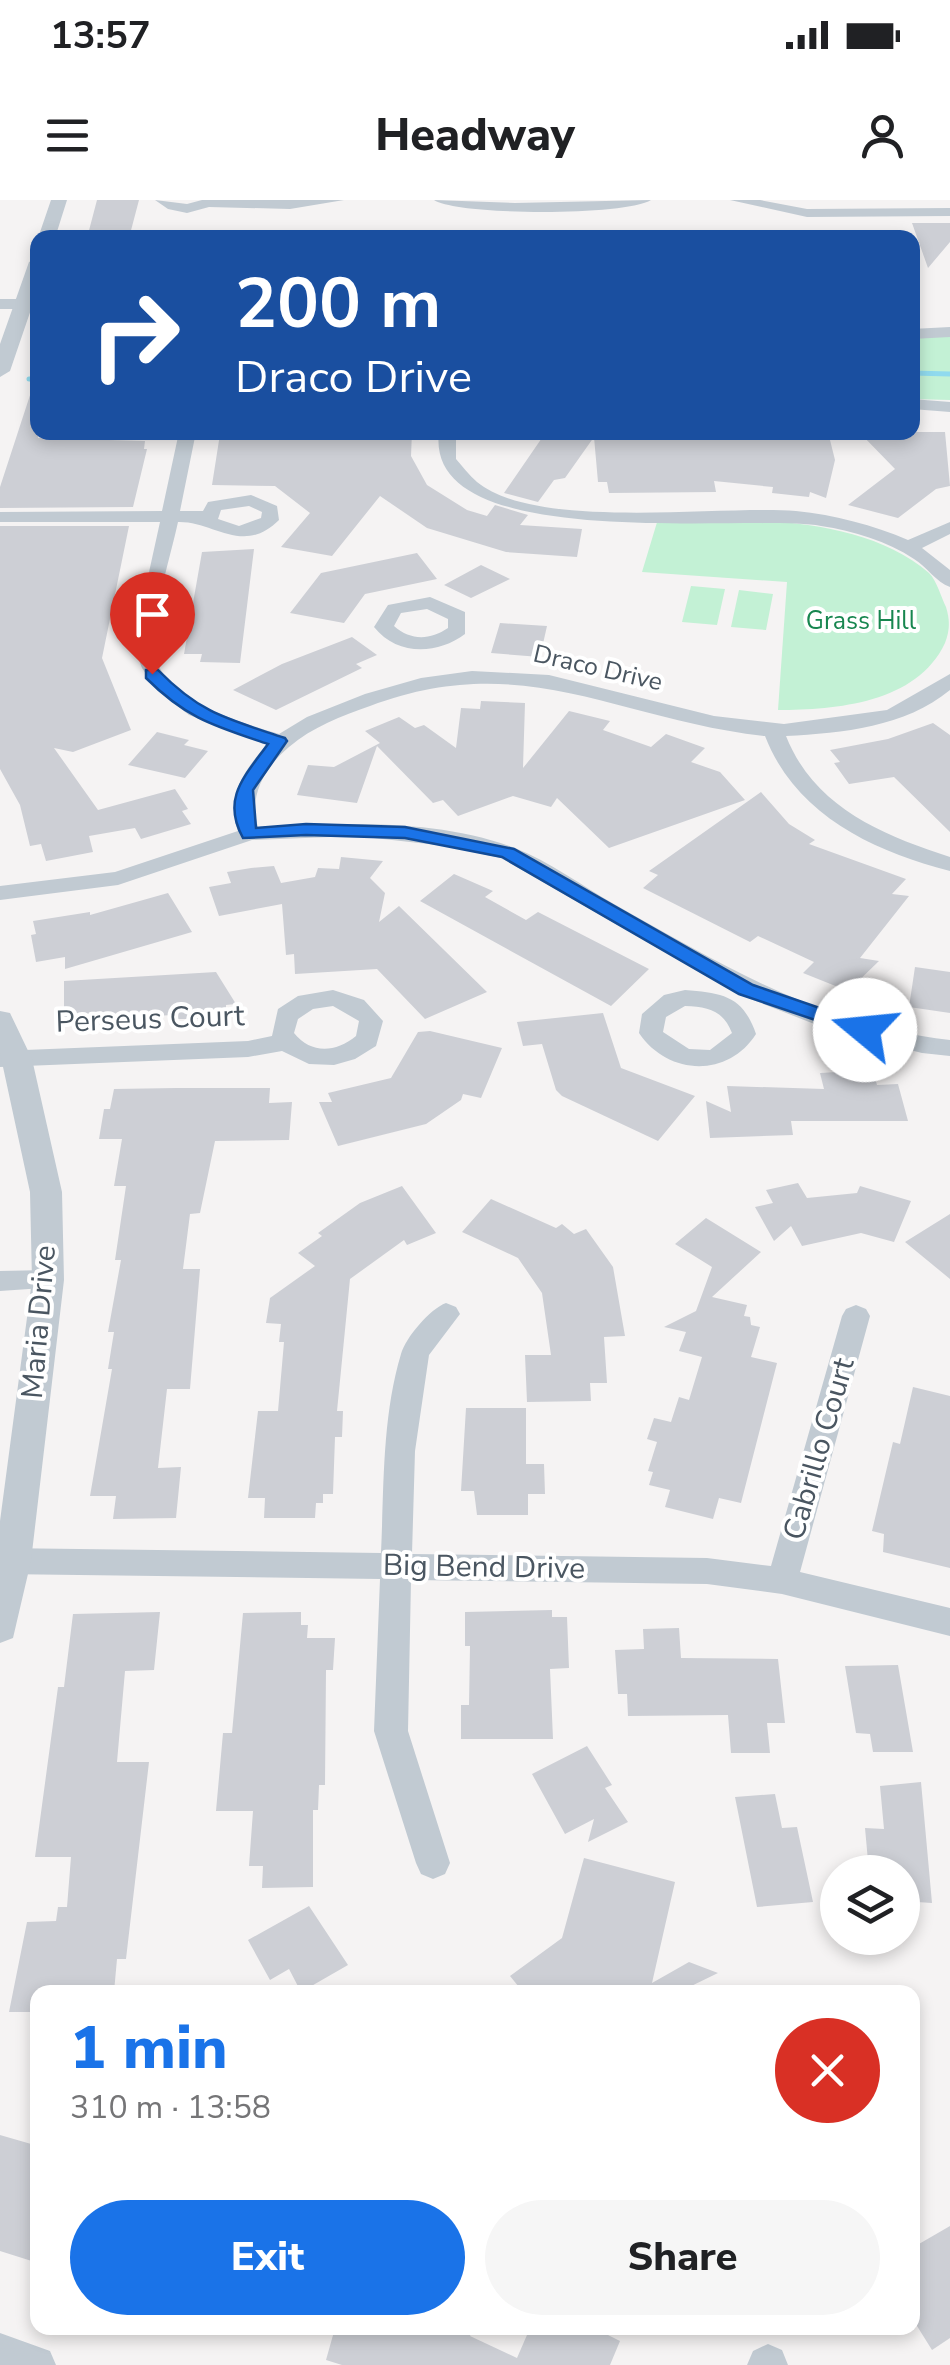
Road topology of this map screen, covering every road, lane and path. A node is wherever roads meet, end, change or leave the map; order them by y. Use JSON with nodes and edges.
{"nodes":[{"id":1,"x":59,"y":200,"type":"edge"},
{"id":2,"x":162,"y":200,"type":"edge"},
{"id":3,"x":337,"y":200,"type":"edge"},
{"id":4,"x":441,"y":200,"type":"edge"},
{"id":5,"x":644,"y":200,"type":"edge"},
{"id":6,"x":737,"y":200,"type":"edge"},
{"id":7,"x":772,"y":200,"type":"edge"},
{"id":8,"x":210,"y":201,"type":"edge"},
{"id":9,"x":546,"y":202,"type":"edge"},
{"id":10,"x":950,"y":208,"type":"edge"},
{"id":11,"x":868,"y":209,"type":"junction"},
{"id":12,"x":49,"y":230,"type":"edge"},
{"id":13,"x":873,"y":230,"type":"edge"},
{"id":14,"x":30,"y":283,"type":"edge"},
{"id":15,"x":0,"y":304,"type":"edge"},
{"id":16,"x":22,"y":304,"type":"junction"},
{"id":17,"x":950,"y":332,"type":"edge"},
{"id":18,"x":920,"y":334,"type":"edge"},
{"id":19,"x":0,"y":371,"type":"edge"},
{"id":20,"x":920,"y":404,"type":"edge"},
{"id":21,"x":950,"y":406,"type":"edge"},
{"id":22,"x":186,"y":440,"type":"edge"},
{"id":23,"x":447,"y":440,"type":"edge"},
{"id":24,"x":171,"y":516,"type":"junction"},
{"id":25,"x":207,"y":516,"type":"dead end"},
{"id":26,"x":0,"y":517,"type":"edge"},
{"id":27,"x":950,"y":527,"type":"edge"},
{"id":28,"x":907,"y":548,"type":"junction"},
{"id":29,"x":950,"y":581,"type":"edge"},
{"id":30,"x":428,"y":643,"type":"dead end"},
{"id":31,"x":444,"y":680,"type":"junction"},
{"id":32,"x":950,"y":680,"type":"edge"},
{"id":33,"x":774,"y":731,"type":"junction"},
{"id":34,"x":278,"y":741,"type":"junction"},
{"id":35,"x":250,"y":834,"type":"junction"},
{"id":36,"x":950,"y":864,"type":"edge"},
{"id":37,"x":0,"y":893,"type":"edge"},
{"id":38,"x":746,"y":989,"type":"junction"},
{"id":39,"x":726,"y":1006,"type":"dead end"},
{"id":40,"x":0,"y":1020,"type":"edge"},
{"id":41,"x":286,"y":1042,"type":"dead end"},
{"id":42,"x":950,"y":1048,"type":"edge"},
{"id":43,"x":8,"y":1059,"type":"edge"},
{"id":44,"x":0,"y":1280,"type":"edge"},
{"id":45,"x":48,"y":1280,"type":"junction"},
{"id":46,"x":446,"y":1314,"type":"dead end"},
{"id":47,"x":856,"y":1316,"type":"dead end"},
{"id":48,"x":6,"y":1561,"type":"edge"},
{"id":49,"x":396,"y":1566,"type":"junction"},
{"id":50,"x":782,"y":1581,"type":"junction"},
{"id":51,"x":950,"y":1622,"type":"edge"},
{"id":52,"x":0,"y":1627,"type":"edge"},
{"id":53,"x":433,"y":1863,"type":"dead end"},
{"id":54,"x":0,"y":2354,"type":"edge"},
{"id":55,"x":36,"y":2365,"type":"edge"}],
"edges":[{"from":1,"to":12,"type":"street"},
{"from":2,"to":8,"type":"street"},
{"from":3,"to":8,"type":"street"},
{"from":4,"to":9,"type":"street"},
{"from":5,"to":9,"type":"street"},
{"from":6,"to":11,"type":"street"},
{"from":7,"to":11,"type":"street"},
{"from":10,"to":11,"type":"street"},
{"from":11,"to":13,"type":"street"},
{"from":14,"to":16,"type":"street"},
{"from":15,"to":16,"type":"street"},
{"from":16,"to":19,"type":"street"},
{"from":17,"to":18,"type":"street"},
{"from":20,"to":21,"type":"street"},
{"from":22,"to":24,"type":"street"},
{"from":23,"to":28,"type":"street"},
{"from":24,"to":25,"type":"street"},
{"from":24,"to":26,"type":"street"},
{"from":24,"to":34,"type":"street"},
{"from":27,"to":28,"type":"street"},
{"from":28,"to":29,"type":"street"},
{"from":30,"to":31,"type":"street"},
{"from":31,"to":33,"type":"street","name":"Draco Drive"},
{"from":31,"to":34,"type":"street","name":"Draco Drive"},
{"from":32,"to":33,"type":"street","name":"Draco Drive"},
{"from":33,"to":36,"type":"street"},
{"from":34,"to":35,"type":"street","name":"Draco Drive"},
{"from":35,"to":37,"type":"street"},
{"from":35,"to":38,"type":"street"},
{"from":38,"to":39,"type":"street"},
{"from":38,"to":42,"type":"street"},
{"from":40,"to":43,"type":"street","name":"Maria Drive"},
{"from":41,"to":43,"type":"street","name":"Perseus Court"},
{"from":43,"to":45,"type":"street","name":"Maria Drive"},
{"from":44,"to":45,"type":"street"},
{"from":45,"to":48,"type":"street","name":"Maria Drive"},
{"from":46,"to":49,"type":"street"},
{"from":47,"to":50,"type":"street","name":"Cabrillo Court"},
{"from":48,"to":49,"type":"street","name":"Big Bend Drive"},
{"from":48,"to":52,"type":"street","name":"Maria Drive"},
{"from":49,"to":50,"type":"street","name":"Big Bend Drive"},
{"from":49,"to":53,"type":"street"},
{"from":50,"to":51,"type":"street","name":"Big Bend Drive"},
{"from":54,"to":55,"type":"street"}]}
